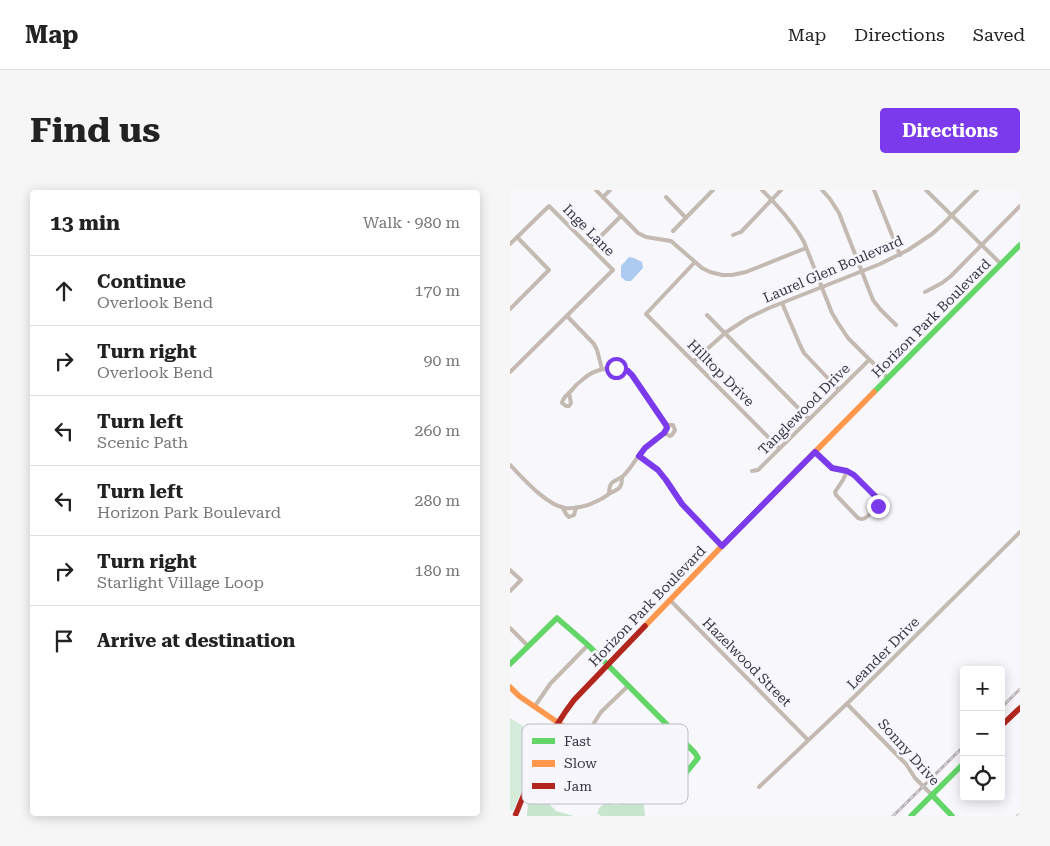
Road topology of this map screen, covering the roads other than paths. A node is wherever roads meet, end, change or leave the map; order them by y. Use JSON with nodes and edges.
{"nodes":[{"id":1,"x":596,"y":190,"type":"edge"},
{"id":2,"x":610,"y":190,"type":"edge"},
{"id":3,"x":713,"y":190,"type":"edge"},
{"id":4,"x":762,"y":190,"type":"edge"},
{"id":5,"x":782,"y":190,"type":"edge"},
{"id":6,"x":822,"y":190,"type":"edge"},
{"id":7,"x":874,"y":190,"type":"edge"},
{"id":8,"x":926,"y":190,"type":"edge"},
{"id":9,"x":976,"y":190,"type":"edge"},
{"id":10,"x":603,"y":197,"type":"junction"},
{"id":11,"x":666,"y":197,"type":"dead end"},
{"id":12,"x":772,"y":200,"type":"junction"},
{"id":13,"x":1020,"y":206,"type":"edge"},
{"id":14,"x":952,"y":215,"type":"junction"},
{"id":15,"x":621,"y":216,"type":"junction"},
{"id":16,"x":686,"y":218,"type":"junction"},
{"id":17,"x":673,"y":231,"type":"dead end"},
{"id":18,"x":733,"y":235,"type":"dead end"},
{"id":19,"x":517,"y":237,"type":"junction"},
{"id":20,"x":510,"y":244,"type":"edge"},
{"id":21,"x":981,"y":245,"type":"junction"},
{"id":22,"x":590,"y":246,"type":"junction"},
{"id":23,"x":1020,"y":246,"type":"edge"},
{"id":24,"x":806,"y":248,"type":"junction"},
{"id":25,"x":900,"y":255,"type":"junction"},
{"id":26,"x":694,"y":262,"type":"junction"},
{"id":27,"x":1001,"y":264,"type":"junction"},
{"id":28,"x":862,"y":272,"type":"junction"},
{"id":29,"x":822,"y":287,"type":"junction"},
{"id":30,"x":925,"y":292,"type":"dead end"},
{"id":31,"x":782,"y":303,"type":"junction"},
{"id":32,"x":510,"y":309,"type":"edge"},
{"id":33,"x":706,"y":315,"type":"dead end"},
{"id":34,"x":567,"y":316,"type":"junction"},
{"id":35,"x":896,"y":325,"type":"dead end"},
{"id":36,"x":725,"y":333,"type":"junction"},
{"id":37,"x":869,"y":360,"type":"junction"},
{"id":38,"x":694,"y":361,"type":"junction"},
{"id":39,"x":602,"y":369,"type":"junction"},
{"id":40,"x":510,"y":372,"type":"edge"},
{"id":41,"x":888,"y":378,"type":"junction"},
{"id":42,"x":839,"y":390,"type":"junction"},
{"id":43,"x":569,"y":393,"type":"dead end"},
{"id":44,"x":809,"y":419,"type":"junction"},
{"id":45,"x":666,"y":425,"type":"junction"},
{"id":46,"x":664,"y":433,"type":"junction"},
{"id":47,"x":779,"y":448,"type":"junction"},
{"id":48,"x":815,"y":452,"type":"junction"},
{"id":49,"x":639,"y":456,"type":"junction"},
{"id":50,"x":510,"y":465,"type":"edge"},
{"id":51,"x":752,"y":471,"type":"dead end"},
{"id":52,"x":847,"y":471,"type":"junction"},
{"id":53,"x":622,"y":477,"type":"junction"},
{"id":54,"x":609,"y":493,"type":"junction"},
{"id":55,"x":563,"y":508,"type":"junction"},
{"id":56,"x":576,"y":508,"type":"junction"},
{"id":57,"x":1020,"y":532,"type":"edge"},
{"id":58,"x":722,"y":546,"type":"junction"},
{"id":59,"x":510,"y":570,"type":"edge"},
{"id":60,"x":510,"y":591,"type":"edge"},
{"id":61,"x":670,"y":600,"type":"junction"},
{"id":62,"x":510,"y":628,"type":"edge"},
{"id":63,"x":588,"y":645,"type":"junction"},
{"id":64,"x":528,"y":646,"type":"junction"},
{"id":65,"x":510,"y":664,"type":"edge"},
{"id":66,"x":608,"y":665,"type":"junction"},
{"id":67,"x":510,"y":686,"type":"edge"},
{"id":68,"x":628,"y":686,"type":"junction"},
{"id":69,"x":847,"y":704,"type":"junction"},
{"id":70,"x":535,"y":706,"type":"junction"},
{"id":71,"x":1020,"y":708,"type":"edge"},
{"id":72,"x":557,"y":721,"type":"junction"},
{"id":73,"x":1005,"y":722,"type":"edge"},
{"id":74,"x":555,"y":724,"type":"edge"},
{"id":75,"x":561,"y":724,"type":"edge"},
{"id":76,"x":594,"y":724,"type":"edge"},
{"id":77,"x":666,"y":724,"type":"edge"},
{"id":78,"x":808,"y":740,"type":"junction"},
{"id":79,"x":688,"y":746,"type":"edge"},
{"id":80,"x":960,"y":767,"type":"edge"},
{"id":81,"x":688,"y":770,"type":"edge"},
{"id":82,"x":758,"y":787,"type":"dead end"},
{"id":83,"x":932,"y":795,"type":"junction"},
{"id":84,"x":522,"y":798,"type":"edge"},
{"id":85,"x":515,"y":816,"type":"edge"},
{"id":86,"x":911,"y":816,"type":"edge"},
{"id":87,"x":952,"y":816,"type":"edge"}],
"edges":[{"from":1,"to":10,"type":"street"},
{"from":2,"to":10,"type":"street"},
{"from":3,"to":16,"type":"street"},
{"from":4,"to":12,"type":"street"},
{"from":5,"to":12,"type":"street"},
{"from":6,"to":28,"type":"street"},
{"from":7,"to":25,"type":"street"},
{"from":8,"to":14,"type":"street"},
{"from":9,"to":14,"type":"street","name":"Laurel Glen Boulevard"},
{"from":10,"to":15,"type":"street"},
{"from":11,"to":16,"type":"street"},
{"from":12,"to":18,"type":"street"},
{"from":12,"to":24,"type":"street"},
{"from":13,"to":21,"type":"street"},
{"from":14,"to":21,"type":"street"},
{"from":14,"to":25,"type":"street","name":"Laurel Glen Boulevard"},
{"from":15,"to":22,"type":"street"},
{"from":15,"to":26,"type":"street"},
{"from":16,"to":17,"type":"street"},
{"from":19,"to":20,"type":"street"},
{"from":19,"to":22,"type":"street","name":"Inge Lane"},
{"from":19,"to":32,"type":"street"},
{"from":21,"to":27,"type":"street"},
{"from":21,"to":30,"type":"street"},
{"from":22,"to":34,"type":"street","name":"Inge Lane"},
{"from":23,"to":27,"type":"street","name":"Horizon Park Boulevard"},
{"from":24,"to":26,"type":"street"},
{"from":24,"to":29,"type":"street"},
{"from":25,"to":28,"type":"street","name":"Laurel Glen Boulevard"},
{"from":26,"to":38,"type":"street","name":"Hilltop Drive"},
{"from":27,"to":41,"type":"street","name":"Horizon Park Boulevard"},
{"from":28,"to":29,"type":"street","name":"Laurel Glen Boulevard"},
{"from":28,"to":35,"type":"street"},
{"from":29,"to":31,"type":"street","name":"Laurel Glen Boulevard"},
{"from":29,"to":37,"type":"street"},
{"from":31,"to":36,"type":"street","name":"Laurel Glen Boulevard"},
{"from":31,"to":42,"type":"street"},
{"from":33,"to":36,"type":"street"},
{"from":34,"to":39,"type":"street"},
{"from":34,"to":40,"type":"street"},
{"from":36,"to":38,"type":"street","name":"Laurel Glen Boulevard"},
{"from":36,"to":44,"type":"street"},
{"from":37,"to":41,"type":"street"},
{"from":37,"to":42,"type":"street","name":"Tanglewood Drive"},
{"from":38,"to":47,"type":"street","name":"Hilltop Drive"},
{"from":39,"to":43,"type":"street"},
{"from":39,"to":45,"type":"street"},
{"from":41,"to":48,"type":"street","name":"Horizon Park Boulevard"},
{"from":42,"to":44,"type":"street","name":"Tanglewood Drive"},
{"from":44,"to":47,"type":"street","name":"Tanglewood Drive"},
{"from":45,"to":46,"type":"street"},
{"from":45,"to":46,"type":"street"},
{"from":46,"to":49,"type":"street"},
{"from":47,"to":51,"type":"street","name":"Tanglewood Drive"},
{"from":48,"to":52,"type":"street"},
{"from":48,"to":58,"type":"street","name":"Horizon Park Boulevard"},
{"from":49,"to":53,"type":"street"},
{"from":49,"to":58,"type":"street"},
{"from":50,"to":55,"type":"street"},
{"from":52,"to":52,"type":"street"},
{"from":53,"to":54,"type":"street"},
{"from":53,"to":54,"type":"street"},
{"from":54,"to":56,"type":"street"},
{"from":55,"to":56,"type":"street"},
{"from":55,"to":56,"type":"street"},
{"from":57,"to":69,"type":"street","name":"Leander Drive"},
{"from":58,"to":61,"type":"street","name":"Horizon Park Boulevard"},
{"from":59,"to":60,"type":"street"},
{"from":61,"to":66,"type":"street","name":"Horizon Park Boulevard"},
{"from":61,"to":78,"type":"street","name":"Hazelwood Street"},
{"from":62,"to":64,"type":"street"},
{"from":63,"to":64,"type":"street"},
{"from":63,"to":66,"type":"street"},
{"from":63,"to":70,"type":"street"},
{"from":64,"to":65,"type":"street"},
{"from":66,"to":68,"type":"street"},
{"from":66,"to":72,"type":"street","name":"Horizon Park Boulevard"},
{"from":67,"to":70,"type":"street"},
{"from":68,"to":76,"type":"street"},
{"from":68,"to":77,"type":"street"},
{"from":69,"to":78,"type":"street","name":"Leander Drive"},
{"from":69,"to":83,"type":"street","name":"Sonny Drive"},
{"from":70,"to":72,"type":"street"},
{"from":71,"to":73,"type":"street"},
{"from":72,"to":74,"type":"street","name":"Horizon Park Boulevard"},
{"from":72,"to":75,"type":"street"},
{"from":78,"to":82,"type":"street","name":"Leander Drive"},
{"from":79,"to":81,"type":"street"},
{"from":80,"to":83,"type":"street"},
{"from":83,"to":86,"type":"street"},
{"from":83,"to":87,"type":"street","name":"Sonny Drive"},
{"from":84,"to":85,"type":"street","name":"Horizon Park Boulevard"}]}
